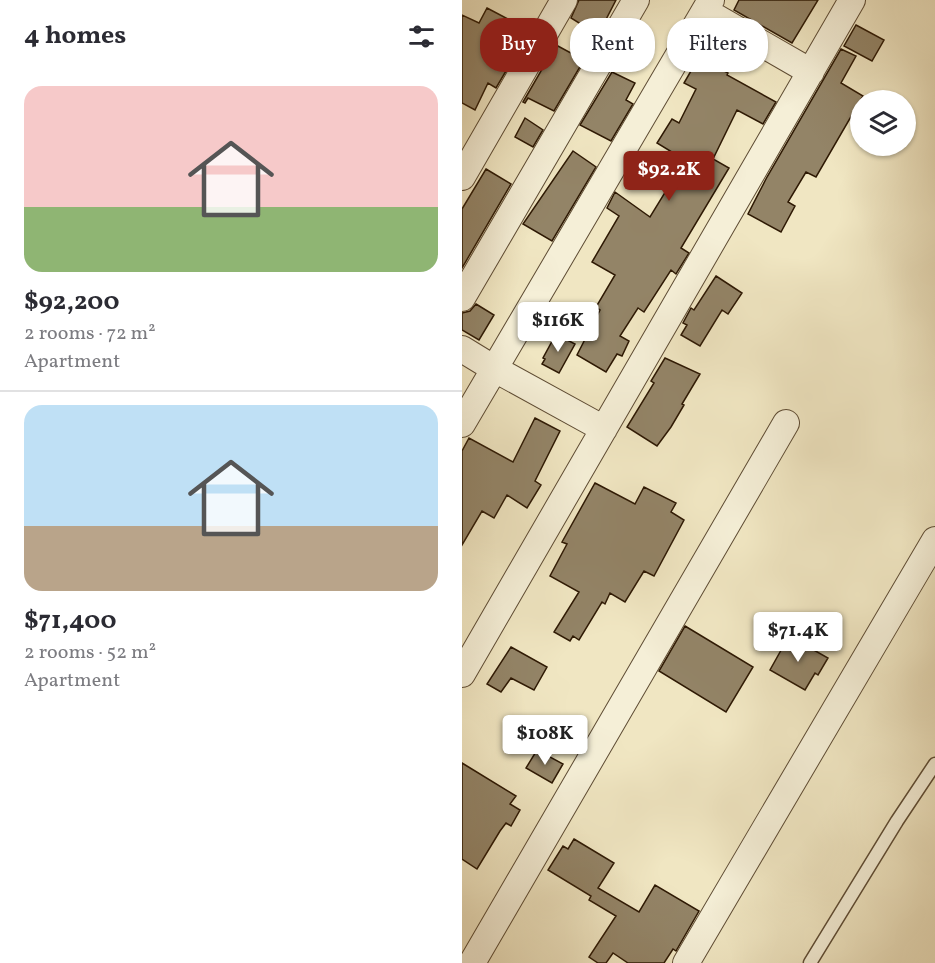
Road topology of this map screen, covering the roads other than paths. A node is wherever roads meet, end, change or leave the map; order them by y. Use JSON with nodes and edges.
{"nodes":[{"id":1,"x":564,"y":0,"type":"edge"},
{"id":2,"x":636,"y":0,"type":"edge"},
{"id":3,"x":852,"y":0,"type":"edge"},
{"id":4,"x":708,"y":5,"type":"edge"},
{"id":5,"x":811,"y":72,"type":"junction"},
{"id":6,"x":462,"y":177,"type":"edge"},
{"id":7,"x":462,"y":298,"type":"edge"},
{"id":8,"x":462,"y":349,"type":"edge"},
{"id":9,"x":493,"y":368,"type":"junction"},
{"id":10,"x":786,"y":423,"type":"dead end"},
{"id":11,"x":462,"y":424,"type":"edge"},
{"id":12,"x":604,"y":429,"type":"junction"},
{"id":13,"x":935,"y":540,"type":"edge"},
{"id":14,"x":462,"y":674,"type":"edge"},
{"id":15,"x":935,"y":764,"type":"edge"},
{"id":16,"x":472,"y":963,"type":"edge"},
{"id":17,"x":686,"y":963,"type":"edge"},
{"id":18,"x":810,"y":963,"type":"edge"}],
"edges":[{"from":1,"to":6,"type":"street"},
{"from":2,"to":7,"type":"street"},
{"from":3,"to":5,"type":"street"},
{"from":4,"to":5,"type":"street"},
{"from":4,"to":9,"type":"street"},
{"from":5,"to":12,"type":"street"},
{"from":8,"to":9,"type":"street"},
{"from":9,"to":11,"type":"street"},
{"from":9,"to":12,"type":"street"},
{"from":10,"to":16,"type":"street"},
{"from":12,"to":14,"type":"street"},
{"from":13,"to":17,"type":"street"},
{"from":15,"to":18,"type":"lane"}]}
